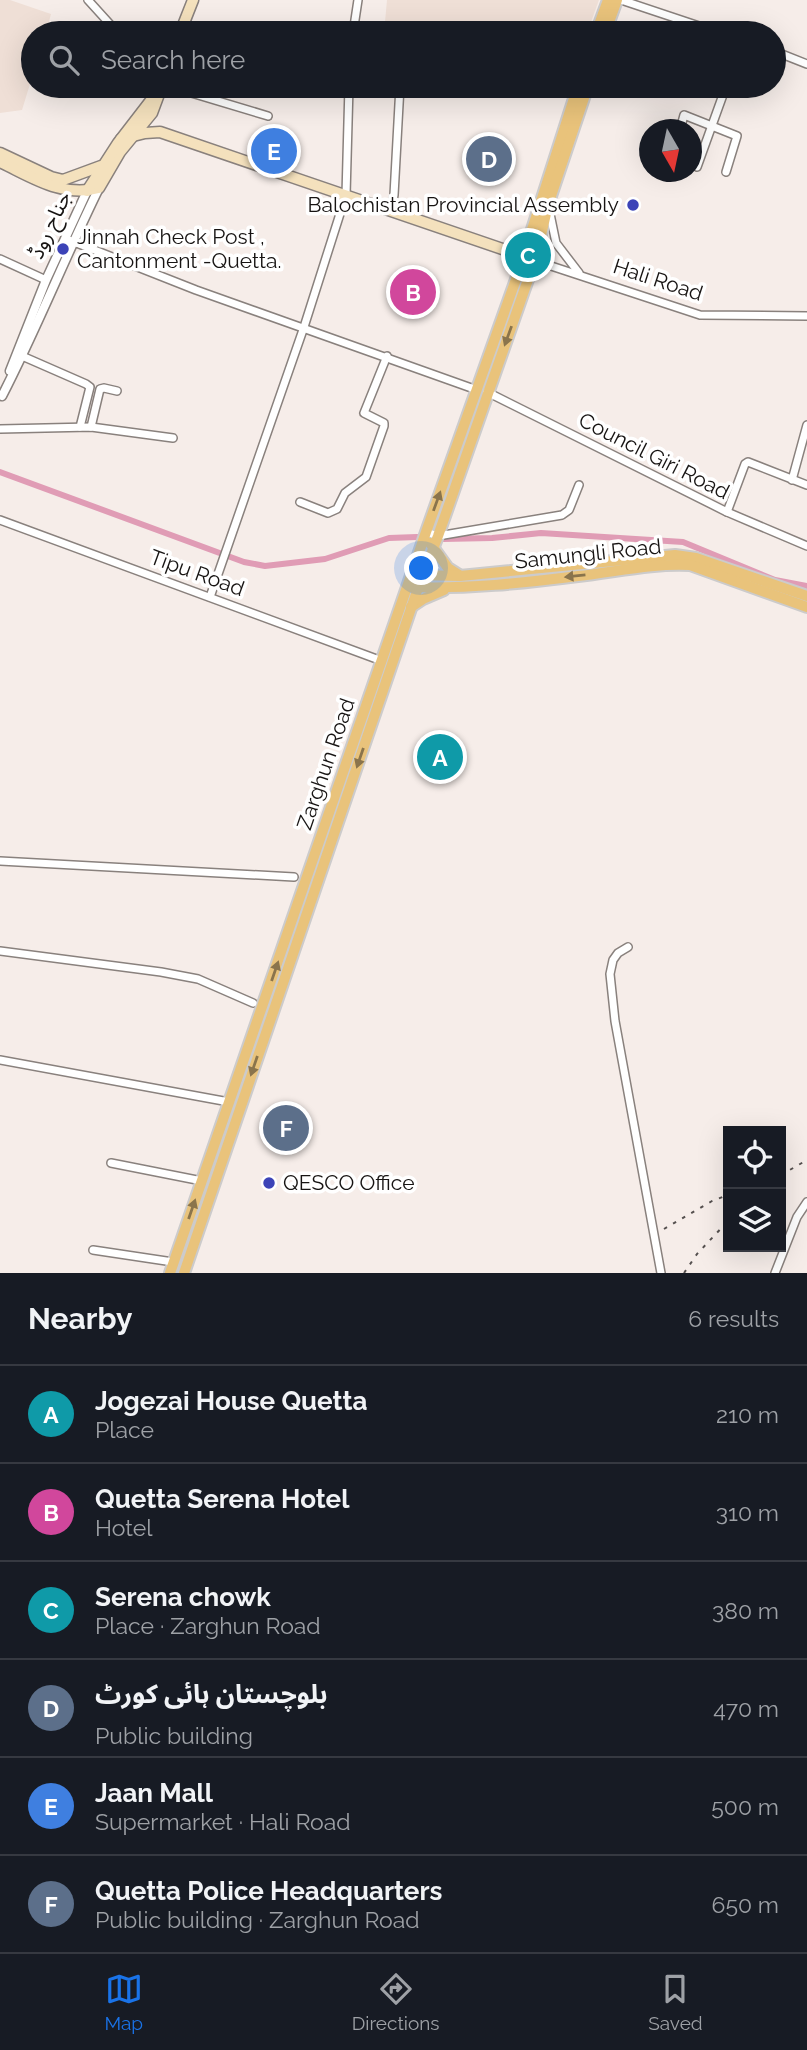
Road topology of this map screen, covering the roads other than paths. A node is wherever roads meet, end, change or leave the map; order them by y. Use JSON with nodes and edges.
{"nodes":[{"id":1,"x":88,"y":0,"type":"edge"},
{"id":2,"x":358,"y":0,"type":"edge"},
{"id":3,"x":608,"y":0,"type":"edge"},
{"id":4,"x":619,"y":0,"type":"edge"},
{"id":5,"x":193,"y":2,"type":"edge"},
{"id":6,"x":107,"y":21,"type":"edge"},
{"id":7,"x":185,"y":21,"type":"edge"},
{"id":8,"x":355,"y":21,"type":"edge"},
{"id":9,"x":600,"y":21,"type":"edge"},
{"id":10,"x":611,"y":21,"type":"edge"},
{"id":11,"x":683,"y":21,"type":"edge"},
{"id":12,"x":786,"y":56,"type":"edge"},
{"id":13,"x":807,"y":64,"type":"edge"},
{"id":14,"x":158,"y":98,"type":"edge"},
{"id":15,"x":208,"y":98,"type":"edge"},
{"id":16,"x":349,"y":98,"type":"edge"},
{"id":17,"x":399,"y":98,"type":"edge"},
{"id":18,"x":575,"y":98,"type":"edge"},
{"id":19,"x":582,"y":98,"type":"edge"},
{"id":20,"x":722,"y":98,"type":"edge"},
{"id":21,"x":151,"y":100,"type":"joint"},
{"id":22,"x":152,"y":113,"type":"junction"},
{"id":23,"x":268,"y":116,"type":"dead end"},
{"id":24,"x":702,"y":123,"type":"edge"},
{"id":25,"x":711,"y":126,"type":"junction"},
{"id":26,"x":568,"y":129,"type":"junction"},
{"id":27,"x":160,"y":132,"type":"junction"},
{"id":28,"x":133,"y":137,"type":"junction"},
{"id":29,"x":121,"y":139,"type":"junction"},
{"id":30,"x":0,"y":153,"type":"edge"},
{"id":31,"x":702,"y":154,"type":"edge"},
{"id":32,"x":0,"y":162,"type":"edge"},
{"id":33,"x":102,"y":166,"type":"junction"},
{"id":34,"x":726,"y":172,"type":"dead end"},
{"id":35,"x":99,"y":188,"type":"junction"},
{"id":36,"x":87,"y":191,"type":"junction"},
{"id":37,"x":346,"y":195,"type":"junction"},
{"id":38,"x":548,"y":205,"type":"junction"},
{"id":39,"x":391,"y":210,"type":"junction"},
{"id":40,"x":69,"y":240,"type":"junction"},
{"id":41,"x":532,"y":247,"type":"junction"},
{"id":42,"x":517,"y":254,"type":"junction"},
{"id":43,"x":0,"y":259,"type":"edge"},
{"id":44,"x":542,"y":263,"type":"junction"},
{"id":45,"x":525,"y":270,"type":"junction"},
{"id":46,"x":580,"y":274,"type":"junction"},
{"id":47,"x":46,"y":280,"type":"junction"},
{"id":48,"x":807,"y":316,"type":"edge"},
{"id":49,"x":304,"y":327,"type":"junction"},
{"id":50,"x":22,"y":356,"type":"junction"},
{"id":51,"x":387,"y":356,"type":"junction"},
{"id":52,"x":117,"y":391,"type":"dead end"},
{"id":53,"x":482,"y":391,"type":"junction"},
{"id":54,"x":1,"y":398,"type":"edge"},
{"id":55,"x":807,"y":425,"type":"edge"},
{"id":56,"x":80,"y":427,"type":"junction"},
{"id":57,"x":91,"y":427,"type":"junction"},
{"id":58,"x":0,"y":429,"type":"edge"},
{"id":59,"x":173,"y":438,"type":"dead end"},
{"id":60,"x":792,"y":480,"type":"junction"},
{"id":61,"x":579,"y":485,"type":"dead end"},
{"id":62,"x":807,"y":485,"type":"edge"},
{"id":63,"x":300,"y":502,"type":"dead end"},
{"id":64,"x":727,"y":512,"type":"junction"},
{"id":65,"x":0,"y":520,"type":"edge"},
{"id":66,"x":426,"y":533,"type":"junction"},
{"id":67,"x":435,"y":542,"type":"junction"},
{"id":68,"x":807,"y":546,"type":"edge"},
{"id":69,"x":417,"y":574,"type":"junction"},
{"id":70,"x":458,"y":581,"type":"junction"},
{"id":71,"x":413,"y":587,"type":"junction"},
{"id":72,"x":807,"y":596,"type":"edge"},
{"id":73,"x":210,"y":597,"type":"junction"},
{"id":74,"x":411,"y":607,"type":"junction"},
{"id":75,"x":807,"y":607,"type":"edge"},
{"id":76,"x":382,"y":661,"type":"junction"},
{"id":77,"x":0,"y":861,"type":"edge"},
{"id":78,"x":294,"y":877,"type":"dead end"},
{"id":79,"x":628,"y":947,"type":"dead end"},
{"id":80,"x":0,"y":951,"type":"edge"},
{"id":81,"x":253,"y":1003,"type":"dead end"},
{"id":82,"x":0,"y":1060,"type":"edge"},
{"id":83,"x":229,"y":1102,"type":"junction"},
{"id":84,"x":111,"y":1163,"type":"dead end"},
{"id":85,"x":202,"y":1181,"type":"junction"},
{"id":86,"x":807,"y":1202,"type":"edge"},
{"id":87,"x":93,"y":1250,"type":"dead end"},
{"id":88,"x":172,"y":1267,"type":"edge"},
{"id":89,"x":184,"y":1273,"type":"edge"},
{"id":90,"x":661,"y":1273,"type":"edge"},
{"id":91,"x":775,"y":1273,"type":"edge"}],
"edges":[{"from":1,"to":6,"type":"street"},
{"from":2,"to":8,"type":"street"},
{"from":3,"to":9,"type":"main road"},
{"from":4,"to":10,"type":"main road"},
{"from":4,"to":11,"type":"street"},
{"from":5,"to":7,"type":"main road"},
{"from":12,"to":13,"type":"street"},
{"from":14,"to":22,"type":"main road","name":"جناح روڈ"},
{"from":15,"to":23,"type":"street"},
{"from":16,"to":37,"type":"street"},
{"from":17,"to":39,"type":"street"},
{"from":18,"to":26,"type":"main road"},
{"from":19,"to":26,"type":"main road"},
{"from":20,"to":25,"type":"street"},
{"from":21,"to":22,"type":"main road"},
{"from":21,"to":29,"type":"main road","name":"جناح روڈ"},
{"from":22,"to":27,"type":"main road"},
{"from":22,"to":28,"type":"main road","name":"جناح روڈ"},
{"from":24,"to":25,"type":"street"},
{"from":25,"to":31,"type":"street"},
{"from":25,"to":34,"type":"street"},
{"from":26,"to":38,"type":"main road"},
{"from":26,"to":41,"type":"main road"},
{"from":27,"to":28,"type":"main road"},
{"from":27,"to":37,"type":"main road"},
{"from":28,"to":29,"type":"main road"},
{"from":28,"to":35,"type":"main road","name":"جناح روڈ"},
{"from":29,"to":33,"type":"main road","name":"جناح روڈ"},
{"from":30,"to":33,"type":"main road"},
{"from":32,"to":36,"type":"main road"},
{"from":33,"to":36,"type":"main road","name":"جناح روڈ"},
{"from":35,"to":36,"type":"main road"},
{"from":35,"to":40,"type":"street","name":"جناح روڈ"},
{"from":36,"to":40,"type":"street","name":"جناح روڈ"},
{"from":37,"to":39,"type":"main road"},
{"from":37,"to":49,"type":"street"},
{"from":38,"to":41,"type":"main road"},
{"from":38,"to":46,"type":"street"},
{"from":39,"to":42,"type":"main road"},
{"from":40,"to":47,"type":"street","name":"جناح روڈ"},
{"from":40,"to":49,"type":"street","name":"Council Giri Road"},
{"from":40,"to":50,"type":"street","name":"جناح روڈ"},
{"from":41,"to":42,"type":"main road"},
{"from":41,"to":44,"type":"main road"},
{"from":42,"to":45,"type":"main road"},
{"from":43,"to":47,"type":"street"},
{"from":44,"to":45,"type":"main road"},
{"from":44,"to":46,"type":"street","name":"Hali Road"},
{"from":45,"to":53,"type":"main road","name":"Zarghun Road"},
{"from":46,"to":48,"type":"street","name":"Hali Road"},
{"from":47,"to":54,"type":"street","name":"جناح روڈ"},
{"from":49,"to":51,"type":"street","name":"Council Giri Road"},
{"from":49,"to":73,"type":"street"},
{"from":50,"to":54,"type":"street","name":"جناح روڈ"},
{"from":50,"to":56,"type":"street"},
{"from":51,"to":53,"type":"street","name":"Council Giri Road"},
{"from":51,"to":63,"type":"street"},
{"from":52,"to":57,"type":"street"},
{"from":53,"to":64,"type":"street","name":"Council Giri Road"},
{"from":66,"to":53,"type":"main road","name":"Zarghun Road","one_way":true},
{"from":53,"to":67,"type":"main road","name":"Zarghun Road"},
{"from":55,"to":60,"type":"street"},
{"from":56,"to":57,"type":"street"},
{"from":56,"to":58,"type":"street"},
{"from":57,"to":59,"type":"street"},
{"from":60,"to":62,"type":"street"},
{"from":60,"to":64,"type":"street"},
{"from":61,"to":67,"type":"street"},
{"from":64,"to":68,"type":"street","name":"Council Giri Road"},
{"from":65,"to":73,"type":"street","name":"Tipu Road"},
{"from":66,"to":67,"type":"main road"},
{"from":66,"to":69,"type":"main road","name":"Zarghun Road"},
{"from":67,"to":69,"type":"main road","name":"Zarghun Road"},
{"from":67,"to":70,"type":"main road"},
{"from":69,"to":70,"type":"main road","name":"Samungli Road"},
{"from":69,"to":71,"type":"main road","name":"Zarghun Road"},
{"from":70,"to":71,"type":"main road","name":"Samungli Road"},
{"from":70,"to":72,"type":"main road","name":"Samungli Road"},
{"from":70,"to":74,"type":"main road"},
{"from":75,"to":70,"type":"main road","name":"Samungli Road","one_way":true},
{"from":71,"to":74,"type":"main road","name":"Zarghun Road"},
{"from":71,"to":76,"type":"main road","name":"Zarghun Road"},
{"from":73,"to":76,"type":"street","name":"Tipu Road"},
{"from":74,"to":89,"type":"main road","name":"Zarghun Road","one_way":true},
{"from":83,"to":76,"type":"main road","name":"Zarghun Road","one_way":true},
{"from":77,"to":78,"type":"street"},
{"from":79,"to":90,"type":"street"},
{"from":80,"to":81,"type":"street"},
{"from":82,"to":83,"type":"street"},
{"from":83,"to":85,"type":"main road","name":"Zarghun Road"},
{"from":84,"to":85,"type":"street"},
{"from":88,"to":85,"type":"main road","name":"Zarghun Road","one_way":true},
{"from":86,"to":91,"type":"street"},
{"from":87,"to":88,"type":"street"}]}
